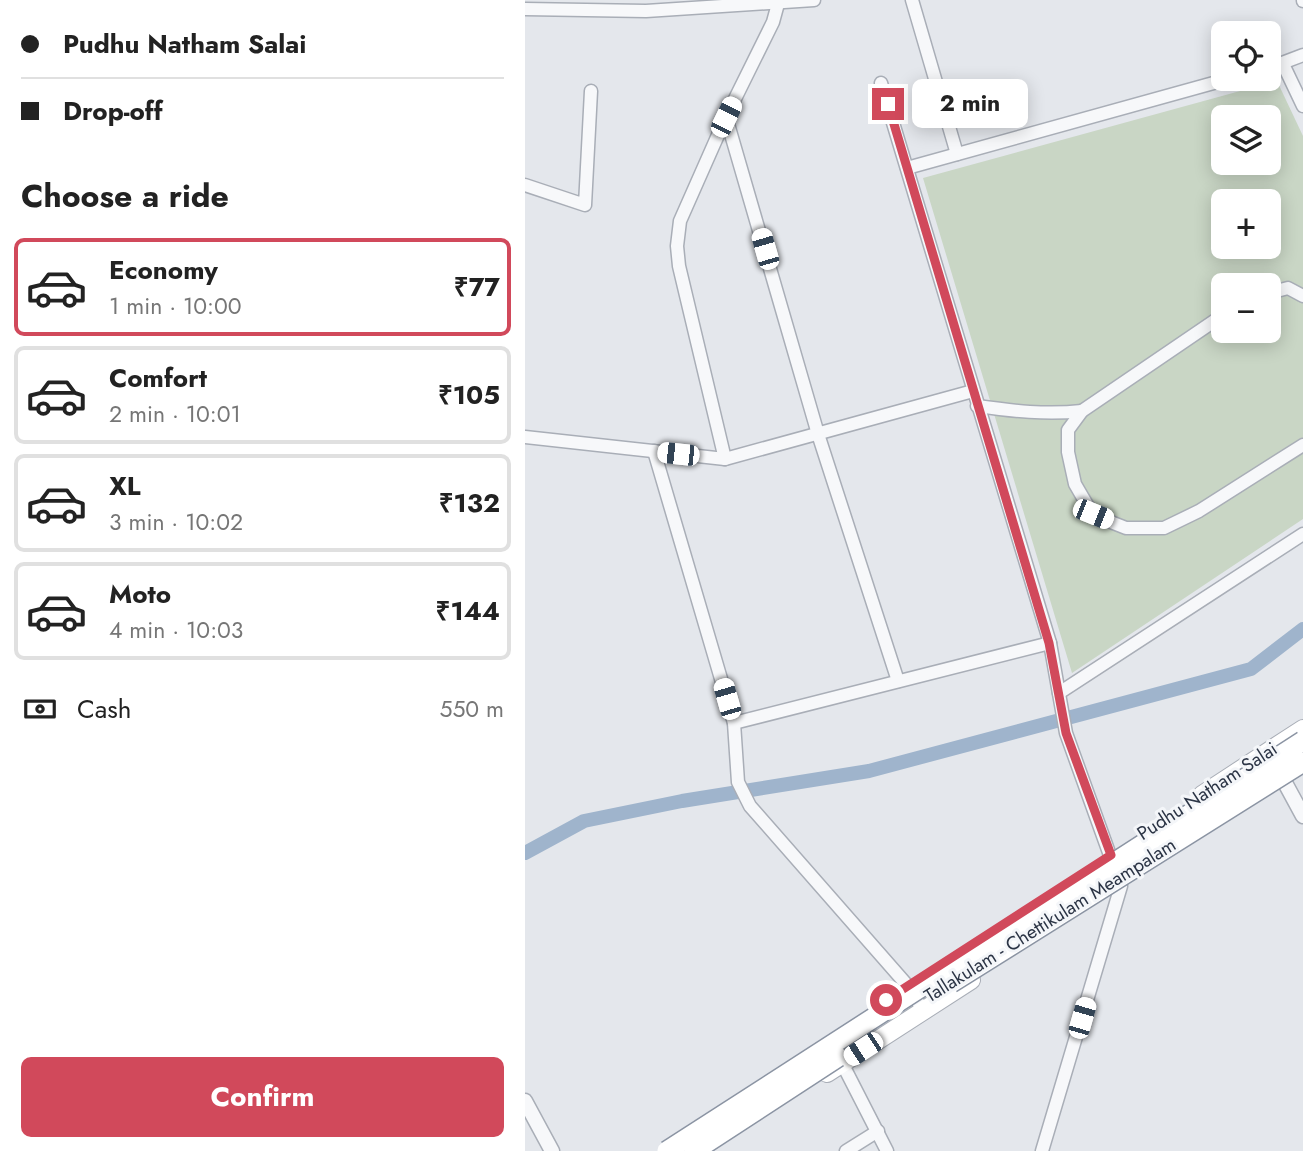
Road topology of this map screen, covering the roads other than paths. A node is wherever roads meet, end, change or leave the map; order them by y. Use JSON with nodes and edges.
{"nodes":[{"id":1,"x":814,"y":0,"type":"edge"},
{"id":2,"x":912,"y":0,"type":"edge"},
{"id":3,"x":779,"y":1,"type":"edge"},
{"id":4,"x":645,"y":5,"type":"edge"},
{"id":5,"x":525,"y":9,"type":"edge"},
{"id":6,"x":1303,"y":55,"type":"edge"},
{"id":7,"x":1283,"y":64,"type":"joint"},
{"id":8,"x":881,"y":83,"type":"dead end"},
{"id":9,"x":1211,"y":84,"type":"edge"},
{"id":10,"x":591,"y":90,"type":"dead end"},
{"id":11,"x":1303,"y":106,"type":"edge"},
{"id":12,"x":726,"y":117,"type":"junction"},
{"id":13,"x":957,"y":154,"type":"junction"},
{"id":14,"x":907,"y":167,"type":"junction"},
{"id":15,"x":525,"y":186,"type":"edge"},
{"id":16,"x":1281,"y":290,"type":"edge"},
{"id":17,"x":1303,"y":296,"type":"edge"},
{"id":18,"x":1211,"y":323,"type":"edge"},
{"id":19,"x":973,"y":391,"type":"junction"},
{"id":20,"x":977,"y":406,"type":"junction"},
{"id":21,"x":1082,"y":411,"type":"junction"},
{"id":22,"x":818,"y":434,"type":"junction"},
{"id":23,"x":525,"y":437,"type":"edge"},
{"id":24,"x":1303,"y":445,"type":"edge"},
{"id":25,"x":654,"y":451,"type":"junction"},
{"id":26,"x":725,"y":459,"type":"junction"},
{"id":27,"x":1303,"y":534,"type":"edge"},
{"id":28,"x":1049,"y":643,"type":"junction"},
{"id":29,"x":898,"y":681,"type":"junction"},
{"id":30,"x":1059,"y":692,"type":"junction"},
{"id":31,"x":734,"y":723,"type":"junction"},
{"id":32,"x":1303,"y":729,"type":"edge"},
{"id":33,"x":1303,"y":741,"type":"edge"},
{"id":34,"x":1268,"y":752,"type":"junction"},
{"id":35,"x":1303,"y":762,"type":"edge"},
{"id":36,"x":1303,"y":771,"type":"edge"},
{"id":37,"x":1286,"y":783,"type":"junction"},
{"id":38,"x":1303,"y":816,"type":"edge"},
{"id":39,"x":1111,"y":855,"type":"junction"},
{"id":40,"x":1121,"y":886,"type":"junction"},
{"id":41,"x":907,"y":985,"type":"junction"},
{"id":42,"x":923,"y":1010,"type":"junction"},
{"id":43,"x":842,"y":1063,"type":"junction"},
{"id":44,"x":525,"y":1101,"type":"edge"},
{"id":45,"x":878,"y":1131,"type":"junction"},
{"id":46,"x":552,"y":1151,"type":"edge"},
{"id":47,"x":653,"y":1151,"type":"edge"},
{"id":48,"x":667,"y":1151,"type":"edge"},
{"id":49,"x":694,"y":1151,"type":"edge"},
{"id":50,"x":706,"y":1151,"type":"edge"},
{"id":51,"x":846,"y":1151,"type":"edge"},
{"id":52,"x":887,"y":1151,"type":"edge"},
{"id":53,"x":1042,"y":1151,"type":"edge"}],
"edges":[{"from":1,"to":3,"type":"street"},
{"from":2,"to":13,"type":"street"},
{"from":3,"to":4,"type":"street"},
{"from":3,"to":12,"type":"street"},
{"from":4,"to":5,"type":"street"},
{"from":6,"to":7,"type":"street"},
{"from":7,"to":11,"type":"street"},
{"from":8,"to":14,"type":"street"},
{"from":9,"to":13,"type":"street"},
{"from":10,"to":15,"type":"street"},
{"from":12,"to":22,"type":"street"},
{"from":12,"to":26,"type":"street"},
{"from":13,"to":14,"type":"street"},
{"from":14,"to":19,"type":"street"},
{"from":16,"to":17,"type":"street"},
{"from":18,"to":21,"type":"street"},
{"from":19,"to":20,"type":"street"},
{"from":19,"to":22,"type":"street"},
{"from":20,"to":21,"type":"street"},
{"from":20,"to":28,"type":"street"},
{"from":21,"to":24,"type":"street"},
{"from":22,"to":26,"type":"street"},
{"from":22,"to":29,"type":"street"},
{"from":23,"to":25,"type":"street"},
{"from":25,"to":26,"type":"street"},
{"from":25,"to":31,"type":"street"},
{"from":27,"to":30,"type":"street"},
{"from":28,"to":29,"type":"street"},
{"from":28,"to":30,"type":"street"},
{"from":29,"to":31,"type":"street"},
{"from":30,"to":39,"type":"street"},
{"from":31,"to":41,"type":"street"},
{"from":32,"to":34,"type":"main road","name":"Pudhu Natham Salai"},
{"from":33,"to":48,"type":"highway","name":"Tallakulam - Chettikulam Meampalam","bridge":true},
{"from":34,"to":37,"type":"street"},
{"from":34,"to":39,"type":"main road","name":"Pudhu Natham Salai"},
{"from":35,"to":49,"type":"highway","name":"Tallakulam - Chettikulam Meampalam","bridge":true},
{"from":36,"to":37,"type":"main road","name":"Pudhu Natham Salai"},
{"from":37,"to":38,"type":"street"},
{"from":37,"to":40,"type":"main road","name":"Pudhu Natham Salai"},
{"from":39,"to":40,"type":"street"},
{"from":39,"to":41,"type":"main road","name":"Pudhu Natham Salai"},
{"from":40,"to":42,"type":"main road","name":"Pudhu Natham Salai"},
{"from":40,"to":53,"type":"street"},
{"from":41,"to":42,"type":"street"},
{"from":41,"to":47,"type":"main road","name":"Pudhu Natham Salai"},
{"from":42,"to":43,"type":"main road","name":"Pudhu Natham Salai"},
{"from":43,"to":45,"type":"street"},
{"from":43,"to":50,"type":"main road","name":"Pudhu Natham Salai"},
{"from":44,"to":46,"type":"street"},
{"from":45,"to":51,"type":"street"},
{"from":45,"to":52,"type":"street"}]}
